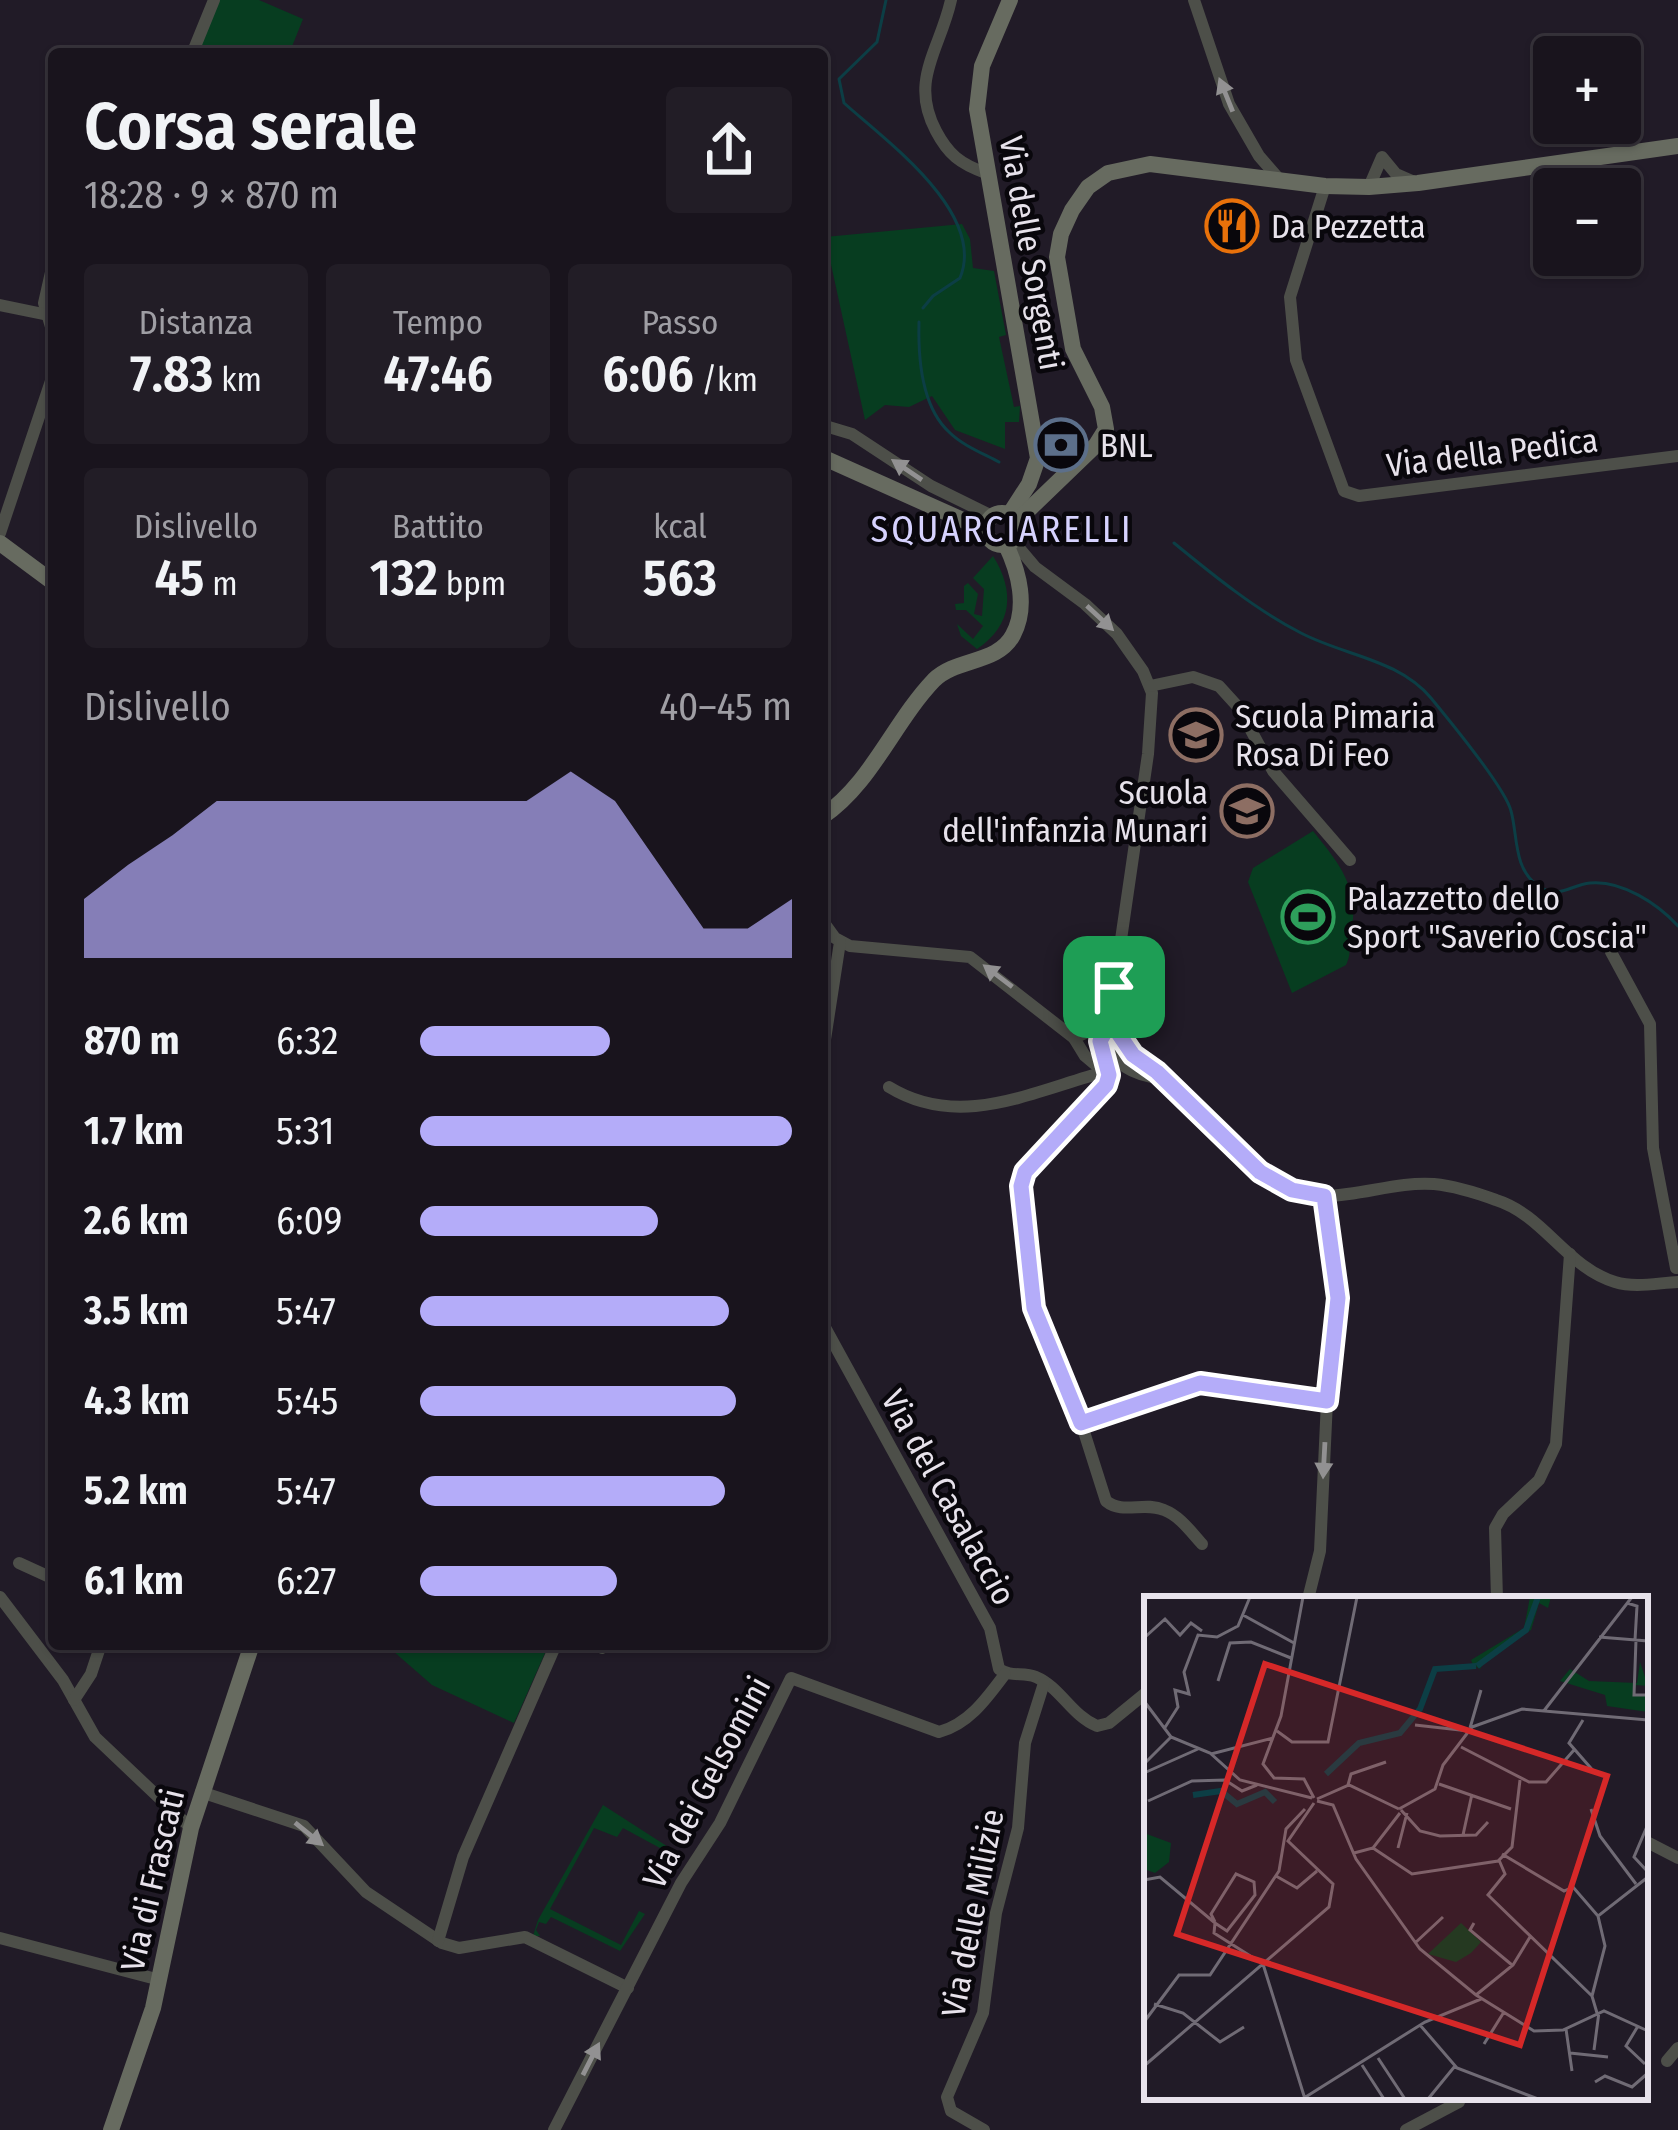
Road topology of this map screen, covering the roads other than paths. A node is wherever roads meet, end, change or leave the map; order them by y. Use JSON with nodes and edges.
{"nodes":[{"id":1,"x":214,"y":0,"type":"edge"},
{"id":2,"x":951,"y":0,"type":"edge"},
{"id":3,"x":1010,"y":0,"type":"edge"},
{"id":4,"x":1194,"y":0,"type":"edge"},
{"id":5,"x":194,"y":48,"type":"edge"},
{"id":6,"x":1678,"y":146,"type":"edge"},
{"id":7,"x":986,"y":173,"type":"junction"},
{"id":8,"x":1280,"y":179,"type":"junction"},
{"id":9,"x":1418,"y":183,"type":"junction"},
{"id":10,"x":1325,"y":187,"type":"junction"},
{"id":11,"x":1369,"y":187,"type":"junction"},
{"id":12,"x":0,"y":304,"type":"edge"},
{"id":13,"x":48,"y":315,"type":"edge"},
{"id":14,"x":48,"y":390,"type":"edge"},
{"id":15,"x":828,"y":427,"type":"edge"},
{"id":16,"x":1678,"y":456,"type":"edge"},
{"id":17,"x":828,"y":460,"type":"edge"},
{"id":18,"x":2,"y":525,"type":"edge"},
{"id":19,"x":1004,"y":528,"type":"junction"},
{"id":20,"x":0,"y":543,"type":"edge"},
{"id":21,"x":48,"y":579,"type":"edge"},
{"id":22,"x":1150,"y":686,"type":"junction"},
{"id":23,"x":828,"y":812,"type":"edge"},
{"id":24,"x":1351,"y":860,"type":"dead end"},
{"id":25,"x":828,"y":927,"type":"edge"},
{"id":26,"x":840,"y":942,"type":"junction"},
{"id":27,"x":1610,"y":952,"type":"dead end"},
{"id":28,"x":1114,"y":987,"type":"junction"},
{"id":29,"x":828,"y":1020,"type":"edge"},
{"id":30,"x":1111,"y":1029,"type":"junction"},
{"id":31,"x":1091,"y":1030,"type":"junction"},
{"id":32,"x":1074,"y":1038,"type":"junction"},
{"id":33,"x":1106,"y":1076,"type":"junction"},
{"id":34,"x":889,"y":1087,"type":"dead end"},
{"id":35,"x":1324,"y":1196,"type":"junction"},
{"id":36,"x":1570,"y":1255,"type":"junction"},
{"id":37,"x":1677,"y":1273,"type":"edge"},
{"id":38,"x":828,"y":1333,"type":"edge"},
{"id":39,"x":1327,"y":1401,"type":"junction"},
{"id":40,"x":1081,"y":1423,"type":"junction"},
{"id":41,"x":1202,"y":1544,"type":"dead end"},
{"id":42,"x":19,"y":1563,"type":"dead end"},
{"id":43,"x":48,"y":1576,"type":"edge"},
{"id":44,"x":1308,"y":1596,"type":"edge"},
{"id":45,"x":1497,"y":1596,"type":"edge"},
{"id":46,"x":0,"y":1597,"type":"edge"},
{"id":47,"x":99,"y":1650,"type":"edge"},
{"id":48,"x":250,"y":1650,"type":"edge"},
{"id":49,"x":553,"y":1650,"type":"edge"},
{"id":50,"x":1005,"y":1674,"type":"junction"},
{"id":51,"x":1044,"y":1683,"type":"junction"},
{"id":52,"x":1144,"y":1694,"type":"edge"},
{"id":53,"x":74,"y":1700,"type":"junction"},
{"id":54,"x":201,"y":1792,"type":"junction"},
{"id":55,"x":191,"y":1828,"type":"junction"},
{"id":56,"x":1648,"y":1843,"type":"edge"},
{"id":57,"x":1678,"y":1858,"type":"edge"},
{"id":58,"x":0,"y":1938,"type":"edge"},
{"id":59,"x":445,"y":1944,"type":"junction"},
{"id":60,"x":160,"y":1980,"type":"junction"},
{"id":61,"x":628,"y":1988,"type":"junction"},
{"id":62,"x":1678,"y":2048,"type":"edge"},
{"id":63,"x":1667,"y":2061,"type":"dead end"},
{"id":64,"x":1460,"y":2102,"type":"dead end"},
{"id":65,"x":111,"y":2130,"type":"edge"},
{"id":66,"x":554,"y":2130,"type":"edge"},
{"id":67,"x":984,"y":2130,"type":"edge"},
{"id":68,"x":1406,"y":2130,"type":"edge"}],
"edges":[{"from":1,"to":5,"type":"street"},
{"from":2,"to":7,"type":"street"},
{"from":3,"to":7,"type":"main road","name":"Via delle Sorgenti"},
{"from":8,"to":4,"type":"street","one_way":true},
{"from":6,"to":9,"type":"main road"},
{"from":7,"to":19,"type":"main road","name":"Via delle Sorgenti"},
{"from":8,"to":10,"type":"main road"},
{"from":8,"to":19,"type":"main road"},
{"from":9,"to":11,"type":"main road"},
{"from":9,"to":11,"type":"street"},
{"from":10,"to":11,"type":"main road"},
{"from":10,"to":16,"type":"street","name":"Via della Pedica"},
{"from":12,"to":13,"type":"street"},
{"from":14,"to":18,"type":"street"},
{"from":19,"to":15,"type":"street","one_way":true},
{"from":17,"to":19,"type":"main road"},
{"from":19,"to":22,"type":"street","one_way":true},
{"from":19,"to":23,"type":"main road"},
{"from":20,"to":21,"type":"main road"},
{"from":22,"to":24,"type":"street"},
{"from":22,"to":28,"type":"street"},
{"from":25,"to":26,"type":"street"},
{"from":26,"to":29,"type":"street"},
{"from":32,"to":26,"type":"street","one_way":true},
{"from":27,"to":37,"type":"street"},
{"from":28,"to":30,"type":"street"},
{"from":28,"to":30,"type":"street"},
{"from":30,"to":31,"type":"street"},
{"from":30,"to":33,"type":"street"},
{"from":30,"to":35,"type":"street"},
{"from":31,"to":32,"type":"street"},
{"from":31,"to":33,"type":"street"},
{"from":32,"to":33,"type":"street"},
{"from":33,"to":34,"type":"street"},
{"from":33,"to":40,"type":"street"},
{"from":35,"to":36,"type":"street"},
{"from":35,"to":39,"type":"street"},
{"from":36,"to":37,"type":"street"},
{"from":36,"to":45,"type":"street"},
{"from":38,"to":50,"type":"street","name":"Via del Casalaccio"},
{"from":39,"to":40,"type":"street"},
{"from":39,"to":44,"type":"street","one_way":true},
{"from":40,"to":41,"type":"street"},
{"from":42,"to":43,"type":"street"},
{"from":46,"to":53,"type":"street"},
{"from":47,"to":53,"type":"street"},
{"from":48,"to":54,"type":"main road","name":"Via di Frascati"},
{"from":49,"to":59,"type":"street"},
{"from":50,"to":51,"type":"street"},
{"from":50,"to":61,"type":"street","name":"Via dei Gelsomini"},
{"from":51,"to":52,"type":"street"},
{"from":51,"to":67,"type":"street","name":"Via delle Milizie"},
{"from":53,"to":55,"type":"street"},
{"from":54,"to":55,"type":"main road","name":"Via di Frascati"},
{"from":54,"to":59,"type":"street","one_way":true},
{"from":55,"to":60,"type":"main road","name":"Via di Frascati"},
{"from":56,"to":57,"type":"street"},
{"from":58,"to":60,"type":"street"},
{"from":59,"to":61,"type":"street"},
{"from":60,"to":65,"type":"main road","name":"Via di Frascati"},
{"from":66,"to":61,"type":"street","name":"Via dei Gelsomini","one_way":true},
{"from":62,"to":63,"type":"street"},
{"from":64,"to":68,"type":"street"}]}
